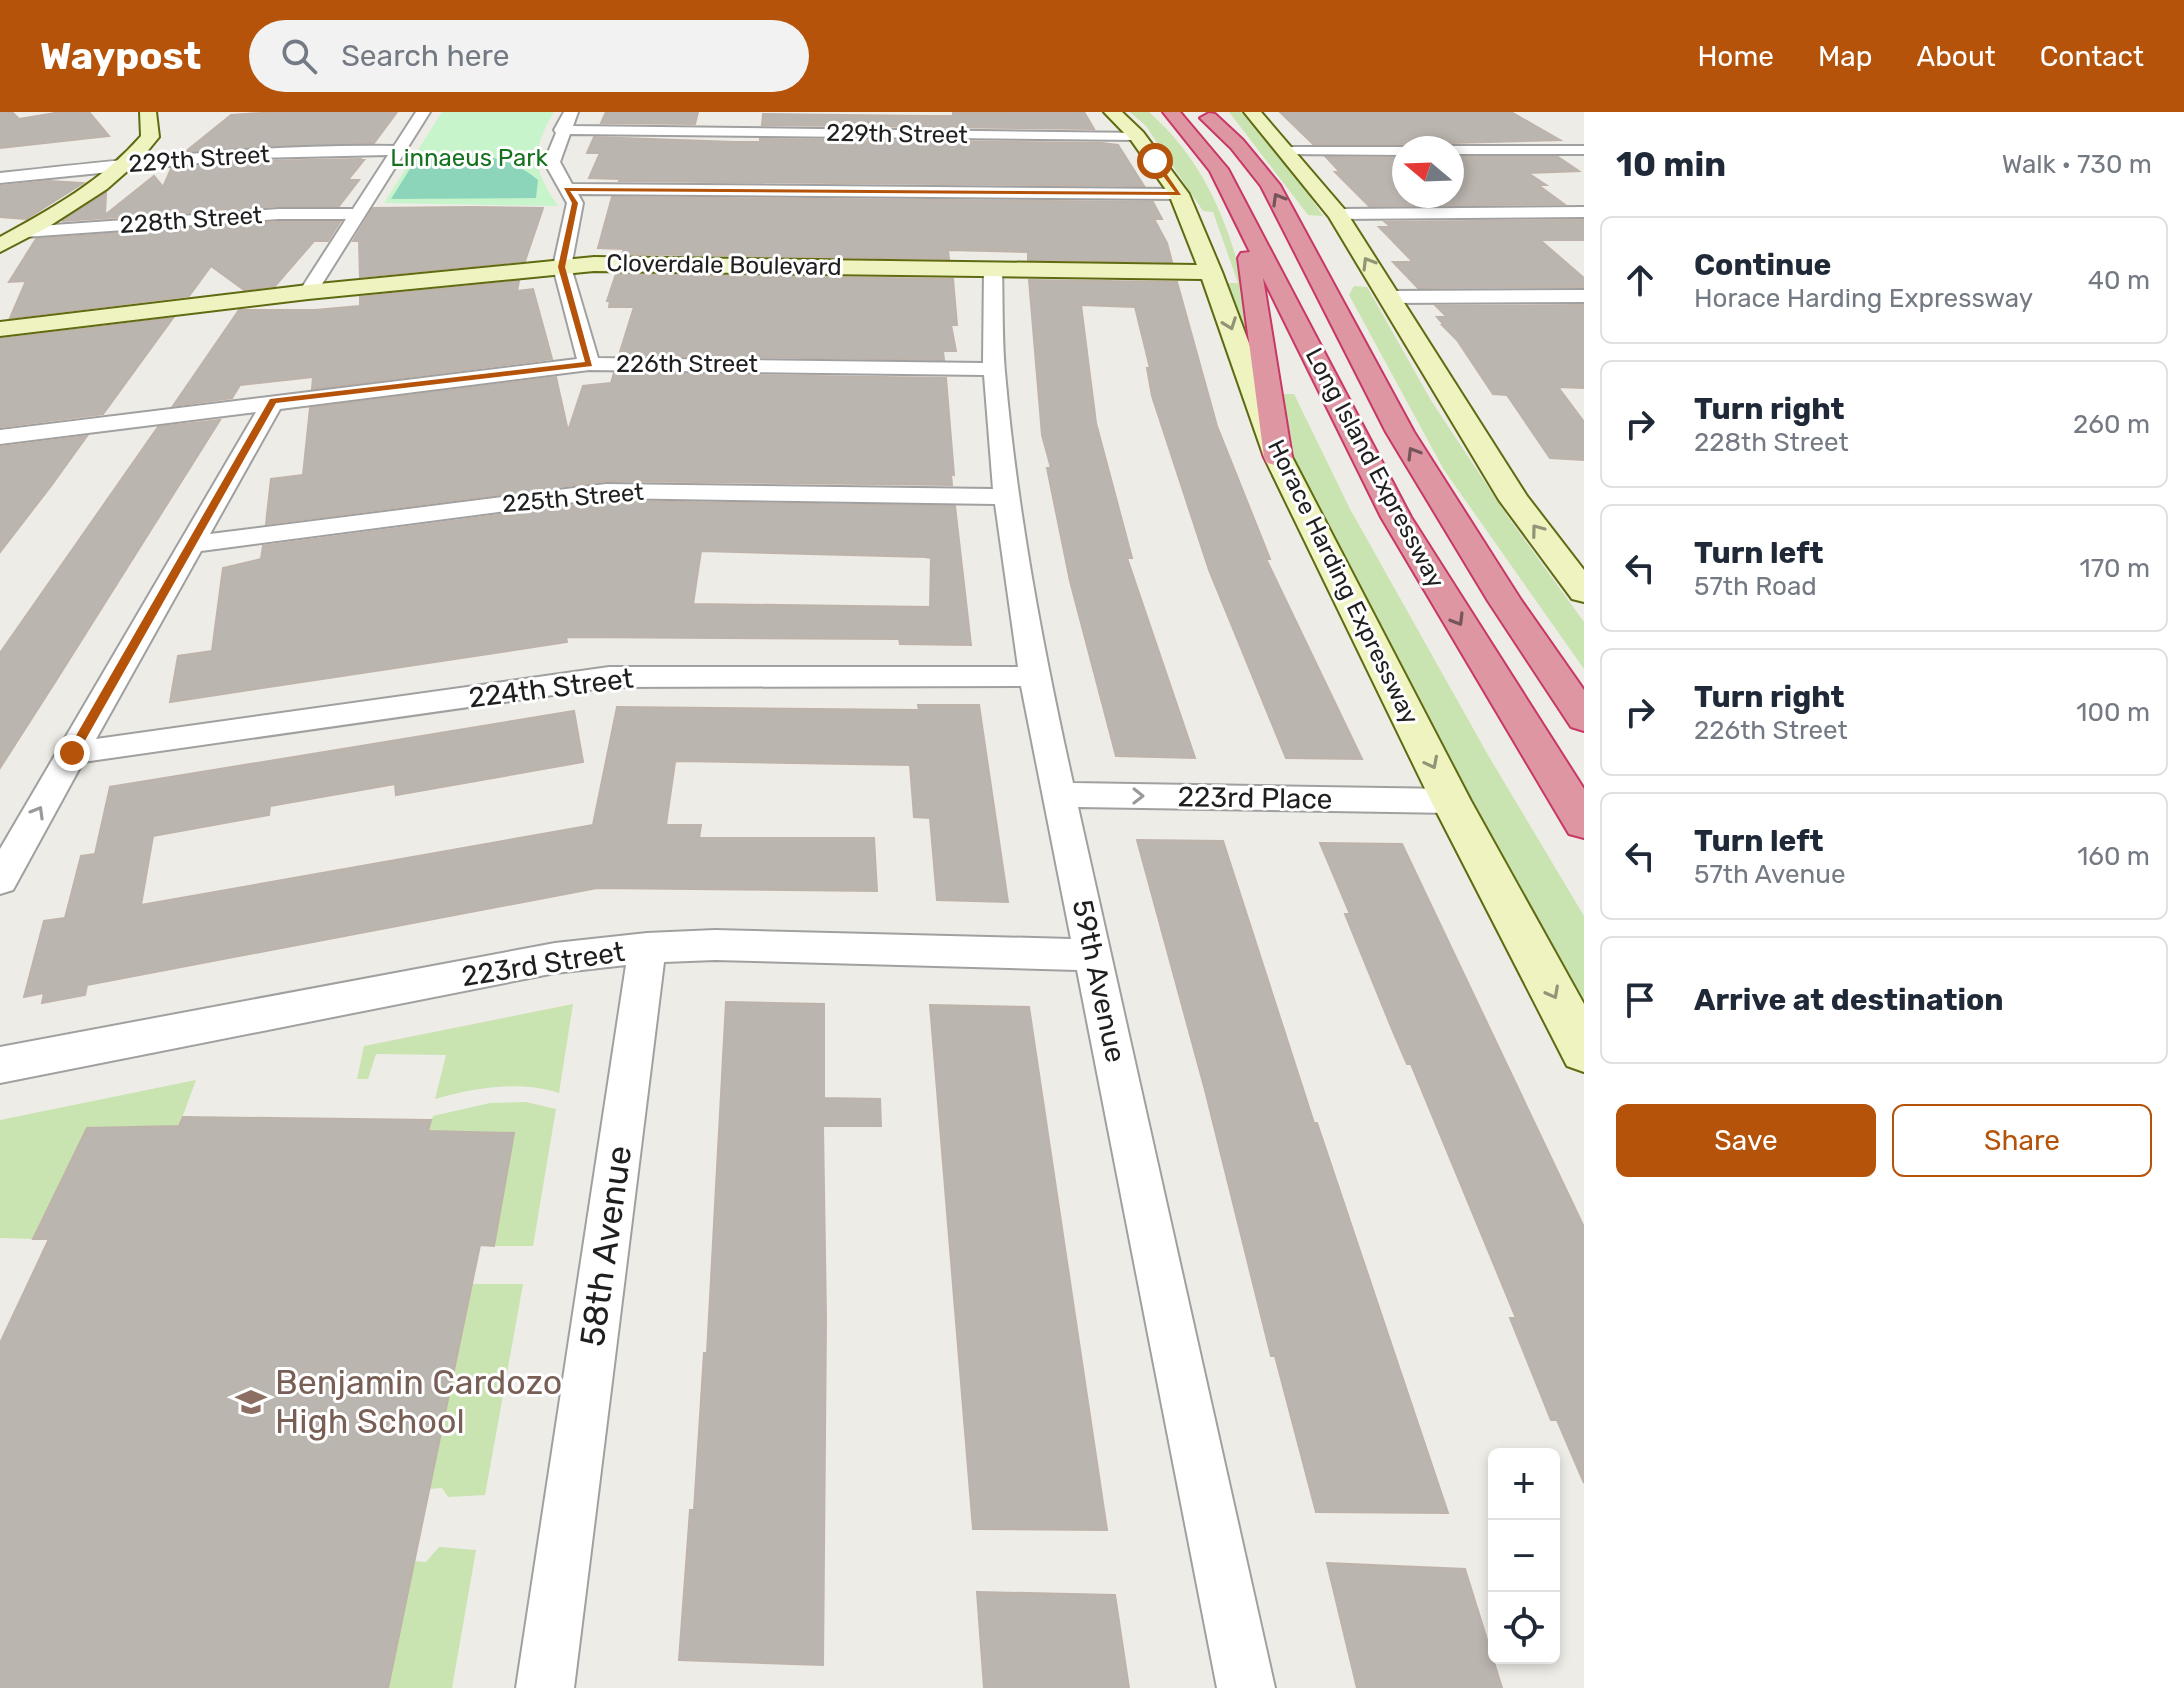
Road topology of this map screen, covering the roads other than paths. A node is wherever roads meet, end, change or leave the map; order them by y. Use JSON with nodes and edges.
{"nodes":[{"id":1,"x":149,"y":112,"type":"edge"},
{"id":2,"x":423,"y":112,"type":"edge"},
{"id":3,"x":571,"y":112,"type":"edge"},
{"id":4,"x":733,"y":112,"type":"edge"},
{"id":5,"x":1112,"y":112,"type":"edge"},
{"id":6,"x":1171,"y":112,"type":"edge"},
{"id":7,"x":1203,"y":112,"type":"edge"},
{"id":8,"x":1221,"y":112,"type":"edge"},
{"id":9,"x":1252,"y":112,"type":"edge"},
{"id":10,"x":561,"y":130,"type":"junction"},
{"id":11,"x":729,"y":132,"type":"junction"},
{"id":12,"x":1137,"y":136,"type":"junction"},
{"id":13,"x":1237,"y":144,"type":"junction"},
{"id":14,"x":1464,"y":150,"type":"edge"},
{"id":15,"x":1584,"y":150,"type":"edge"},
{"id":16,"x":399,"y":151,"type":"junction"},
{"id":17,"x":1287,"y":151,"type":"junction"},
{"id":18,"x":1392,"y":151,"type":"edge"},
{"id":19,"x":129,"y":164,"type":"junction"},
{"id":20,"x":0,"y":178,"type":"edge"},
{"id":21,"x":566,"y":189,"type":"junction"},
{"id":22,"x":1179,"y":194,"type":"junction"},
{"id":23,"x":1239,"y":205,"type":"junction"},
{"id":24,"x":1584,"y":212,"type":"edge"},
{"id":25,"x":358,"y":214,"type":"junction"},
{"id":26,"x":1338,"y":214,"type":"junction"},
{"id":27,"x":25,"y":232,"type":"junction"},
{"id":28,"x":0,"y":246,"type":"edge"},
{"id":29,"x":562,"y":267,"type":"junction"},
{"id":30,"x":993,"y":268,"type":"junction"},
{"id":31,"x":1211,"y":272,"type":"junction"},
{"id":32,"x":308,"y":292,"type":"junction"},
{"id":33,"x":1584,"y":296,"type":"edge"},
{"id":34,"x":1389,"y":297,"type":"junction"},
{"id":35,"x":0,"y":329,"type":"edge"},
{"id":36,"x":589,"y":364,"type":"junction"},
{"id":37,"x":994,"y":369,"type":"junction"},
{"id":38,"x":273,"y":401,"type":"junction"},
{"id":39,"x":0,"y":437,"type":"edge"},
{"id":40,"x":1278,"y":457,"type":"junction"},
{"id":41,"x":1006,"y":497,"type":"junction"},
{"id":42,"x":1453,"y":520,"type":"junction"},
{"id":43,"x":192,"y":544,"type":"junction"},
{"id":44,"x":1584,"y":592,"type":"edge"},
{"id":45,"x":1034,"y":676,"type":"junction"},
{"id":46,"x":1584,"y":685,"type":"edge"},
{"id":47,"x":1584,"y":718,"type":"edge"},
{"id":48,"x":72,"y":753,"type":"junction"},
{"id":49,"x":1060,"y":795,"type":"junction"},
{"id":50,"x":1451,"y":801,"type":"junction"},
{"id":51,"x":1584,"y":823,"type":"edge"},
{"id":52,"x":0,"y":880,"type":"edge"},
{"id":53,"x":647,"y":948,"type":"junction"},
{"id":54,"x":1094,"y":955,"type":"junction"},
{"id":55,"x":1584,"y":1051,"type":"edge"},
{"id":56,"x":0,"y":1065,"type":"edge"},
{"id":57,"x":545,"y":1688,"type":"edge"},
{"id":58,"x":1246,"y":1688,"type":"edge"}],
"edges":[{"from":1,"to":19,"type":"main road"},
{"from":2,"to":16,"type":"street"},
{"from":3,"to":10,"type":"street"},
{"from":4,"to":11,"type":"street"},
{"from":5,"to":12,"type":"main road","name":"Horace Harding Expressway"},
{"from":6,"to":23,"type":"highway","name":"Long Island Expressway"},
{"from":7,"to":13,"type":"highway","name":"Long Island Expressway"},
{"from":8,"to":13,"type":"highway"},
{"from":9,"to":17,"type":"main road"},
{"from":10,"to":11,"type":"street","name":"229th Street"},
{"from":10,"to":21,"type":"street"},
{"from":11,"to":12,"type":"street","name":"229th Street"},
{"from":12,"to":22,"type":"main road","name":"Horace Harding Expressway"},
{"from":42,"to":13,"type":"highway","name":"Long Island Expressway","one_way":true},
{"from":14,"to":15,"type":"street"},
{"from":16,"to":19,"type":"street","name":"229th Street"},
{"from":16,"to":25,"type":"street"},
{"from":17,"to":18,"type":"street"},
{"from":17,"to":26,"type":"main road"},
{"from":19,"to":20,"type":"street","name":"229th Street"},
{"from":19,"to":27,"type":"main road"},
{"from":21,"to":22,"type":"street"},
{"from":21,"to":29,"type":"street"},
{"from":22,"to":31,"type":"main road","name":"Horace Harding Expressway"},
{"from":23,"to":40,"type":"highway"},
{"from":23,"to":51,"type":"highway","name":"Long Island Expressway","one_way":true},
{"from":24,"to":26,"type":"street"},
{"from":25,"to":27,"type":"street","name":"228th Street"},
{"from":25,"to":32,"type":"street"},
{"from":34,"to":26,"type":"main road","one_way":true},
{"from":27,"to":28,"type":"main road"},
{"from":29,"to":30,"type":"main road","name":"Cloverdale Boulevard"},
{"from":29,"to":32,"type":"main road","name":"Cloverdale Boulevard"},
{"from":29,"to":36,"type":"street"},
{"from":30,"to":31,"type":"main road","name":"Cloverdale Boulevard"},
{"from":30,"to":37,"type":"street","name":"59th Avenue"},
{"from":31,"to":40,"type":"main road","name":"Horace Harding Expressway","one_way":true},
{"from":32,"to":35,"type":"main road","name":"Cloverdale Boulevard"},
{"from":33,"to":34,"type":"street"},
{"from":44,"to":34,"type":"main road","one_way":true},
{"from":36,"to":37,"type":"street","name":"226th Street"},
{"from":36,"to":38,"type":"street","name":"226th Street"},
{"from":37,"to":41,"type":"street","name":"59th Avenue"},
{"from":38,"to":39,"type":"street","name":"226th Street"},
{"from":38,"to":43,"type":"street"},
{"from":40,"to":50,"type":"main road","name":"Horace Harding Expressway","one_way":true},
{"from":41,"to":43,"type":"street","name":"225th Street"},
{"from":41,"to":45,"type":"street","name":"59th Avenue"},
{"from":42,"to":46,"type":"highway"},
{"from":42,"to":47,"type":"highway","name":"Long Island Expressway"},
{"from":43,"to":48,"type":"street"},
{"from":45,"to":48,"type":"street","name":"224th Street"},
{"from":45,"to":49,"type":"street","name":"59th Avenue"},
{"from":52,"to":48,"type":"street","one_way":true},
{"from":49,"to":50,"type":"street","name":"223rd Place","one_way":true},
{"from":49,"to":54,"type":"street","name":"59th Avenue"},
{"from":50,"to":55,"type":"main road","name":"Horace Harding Expressway","one_way":true},
{"from":53,"to":54,"type":"street","name":"223rd Street"},
{"from":53,"to":56,"type":"street","name":"223rd Street"},
{"from":53,"to":57,"type":"street","name":"58th Avenue"},
{"from":54,"to":58,"type":"street","name":"59th Avenue"}]}
